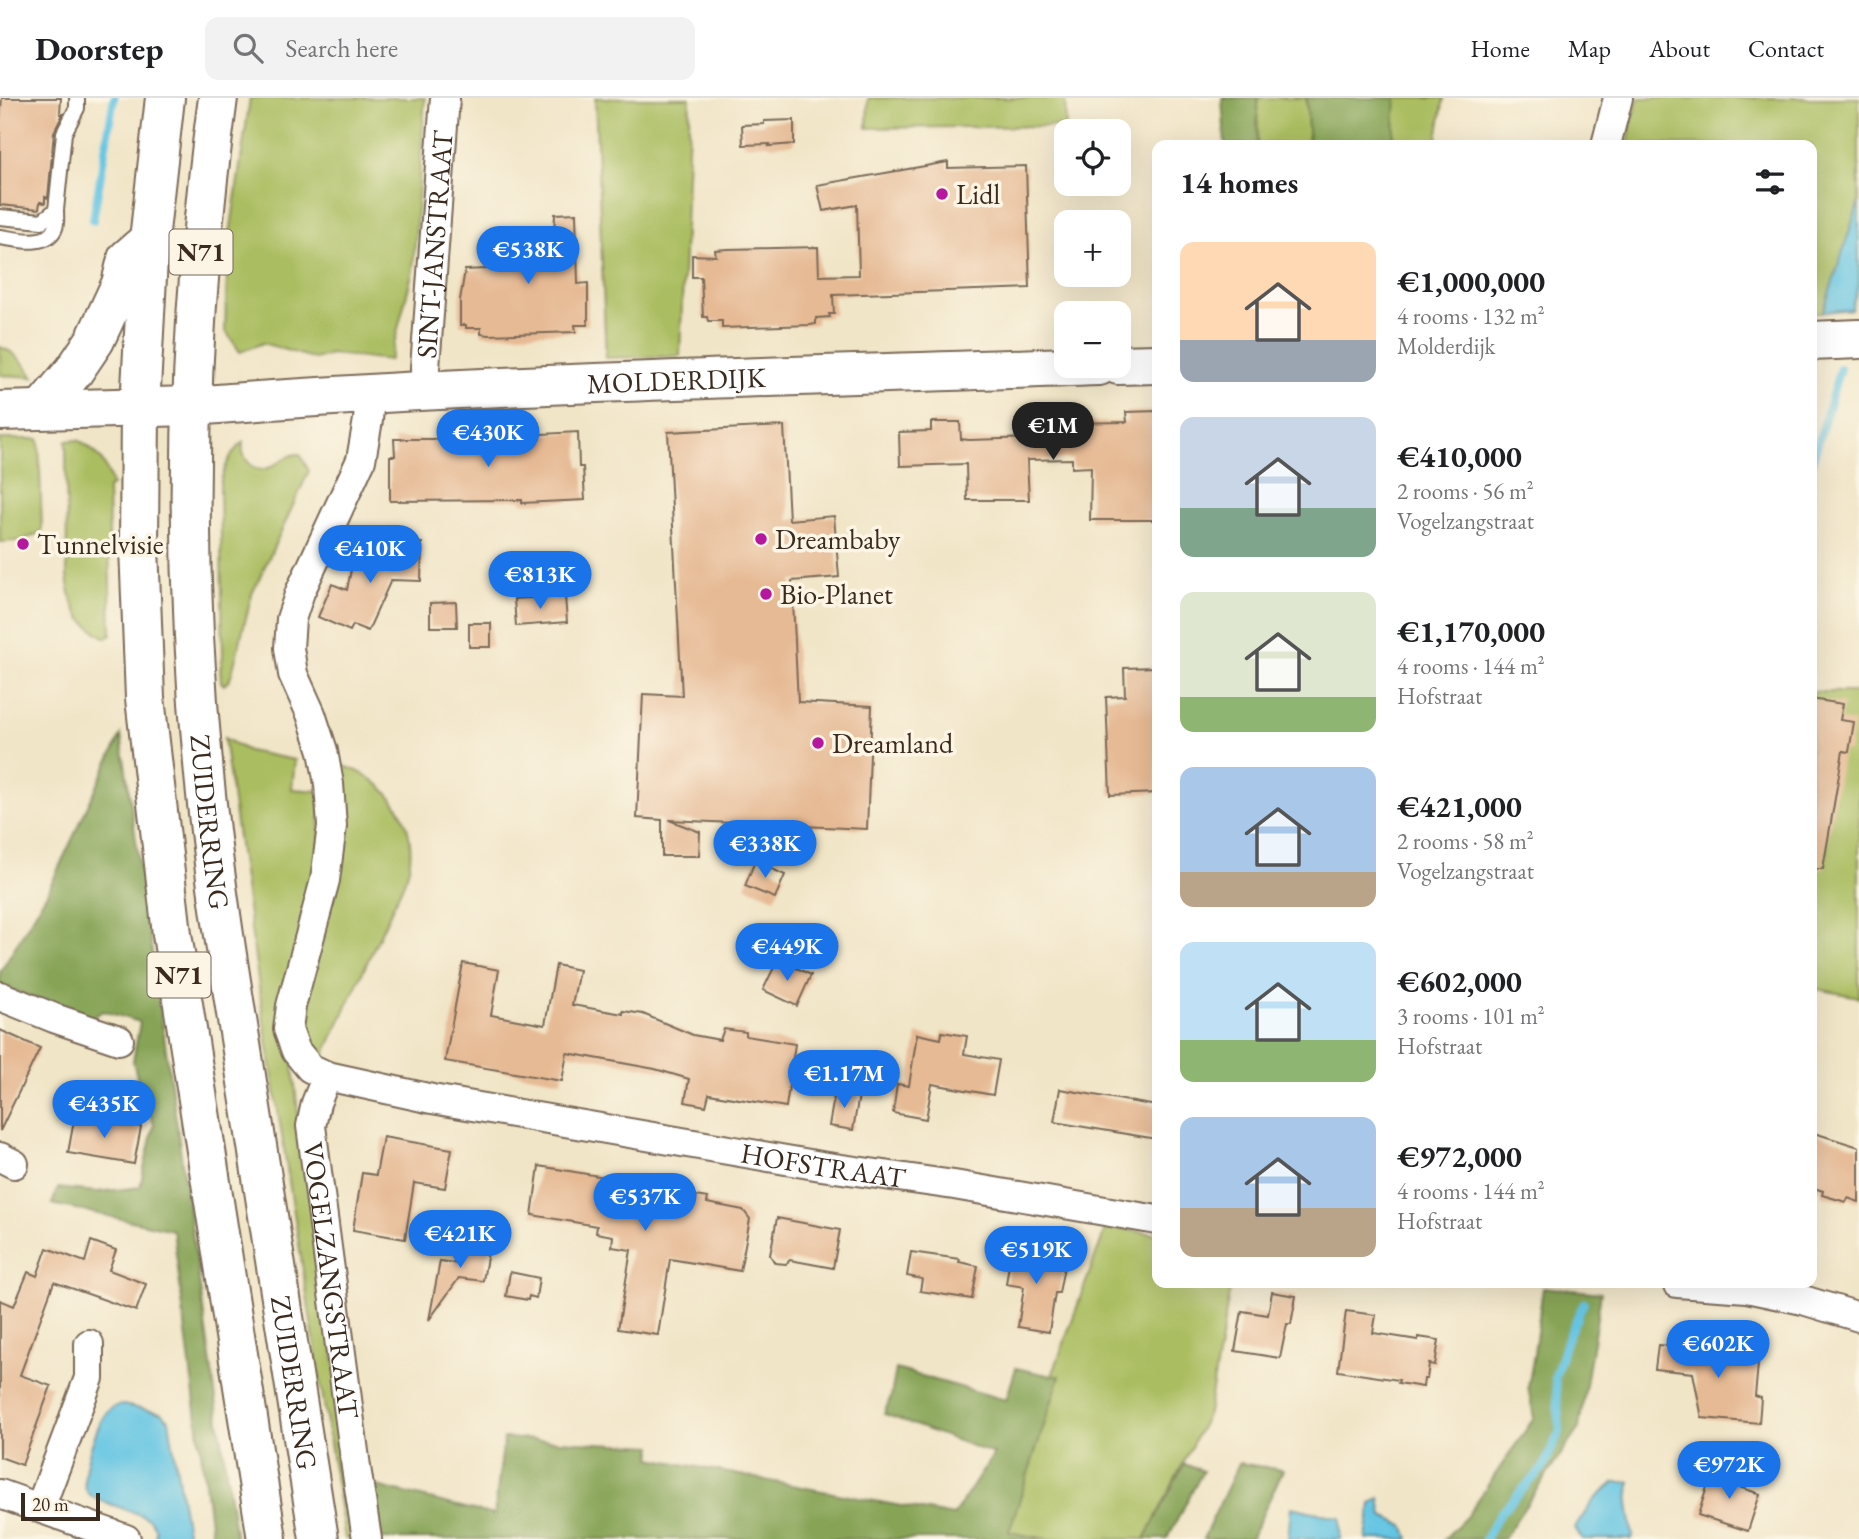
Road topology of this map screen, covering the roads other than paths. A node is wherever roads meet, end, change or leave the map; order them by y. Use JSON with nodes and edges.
{"nodes":[{"id":1,"x":77,"y":98,"type":"edge"},
{"id":2,"x":165,"y":98,"type":"edge"},
{"id":3,"x":218,"y":98,"type":"edge"},
{"id":4,"x":445,"y":98,"type":"edge"},
{"id":5,"x":1618,"y":98,"type":"edge"},
{"id":6,"x":1607,"y":140,"type":"edge"},
{"id":7,"x":56,"y":210,"type":"junction"},
{"id":8,"x":0,"y":217,"type":"edge"},
{"id":9,"x":0,"y":237,"type":"edge"},
{"id":10,"x":149,"y":240,"type":"junction"},
{"id":11,"x":1859,"y":339,"type":"edge"},
{"id":12,"x":1817,"y":341,"type":"edge"},
{"id":13,"x":1152,"y":364,"type":"edge"},
{"id":14,"x":1131,"y":365,"type":"edge"},
{"id":15,"x":1054,"y":368,"type":"edge"},
{"id":16,"x":426,"y":391,"type":"junction"},
{"id":17,"x":370,"y":395,"type":"junction"},
{"id":18,"x":140,"y":407,"type":"junction"},
{"id":19,"x":192,"y":407,"type":"junction"},
{"id":20,"x":42,"y":409,"type":"junction"},
{"id":21,"x":0,"y":411,"type":"edge"},
{"id":22,"x":0,"y":996,"type":"edge"},
{"id":23,"x":119,"y":1041,"type":"dead end"},
{"id":24,"x":327,"y":1076,"type":"junction"},
{"id":25,"x":1152,"y":1219,"type":"edge"},
{"id":26,"x":1747,"y":1288,"type":"edge"},
{"id":27,"x":1859,"y":1317,"type":"edge"},
{"id":28,"x":89,"y":1344,"type":"dead end"},
{"id":29,"x":0,"y":1494,"type":"edge"},
{"id":30,"x":40,"y":1508,"type":"junction"},
{"id":31,"x":126,"y":1539,"type":"edge"},
{"id":32,"x":267,"y":1539,"type":"edge"},
{"id":33,"x":319,"y":1539,"type":"edge"},
{"id":34,"x":367,"y":1539,"type":"edge"}],
"edges":[{"from":1,"to":7,"type":"lane"},
{"from":2,"to":10,"type":"main road","name":"ZUIDERRING","number":"N71"},
{"from":3,"to":19,"type":"main road","name":"ZUIDERRING","number":"N71"},
{"from":4,"to":16,"type":"street","name":"SINT-JANSTRAAT"},
{"from":5,"to":6,"type":"street"},
{"from":7,"to":8,"type":"lane"},
{"from":7,"to":9,"type":"lane"},
{"from":10,"to":18,"type":"main road","name":"ZUIDERRING","number":"N71"},
{"from":10,"to":20,"type":"main road"},
{"from":11,"to":12,"type":"main road"},
{"from":13,"to":14,"type":"main road"},
{"from":15,"to":16,"type":"main road","name":"MOLDERDIJK"},
{"from":16,"to":17,"type":"main road","name":"MOLDERDIJK"},
{"from":17,"to":19,"type":"main road","name":"MOLDERDIJK"},
{"from":17,"to":24,"type":"street"},
{"from":18,"to":19,"type":"main road","name":"MOLDERDIJK"},
{"from":18,"to":20,"type":"main road","name":"MOLDERDIJK"},
{"from":18,"to":32,"type":"main road","name":"ZUIDERRING","number":"N71"},
{"from":19,"to":33,"type":"main road","name":"ZUIDERRING","number":"N71"},
{"from":20,"to":21,"type":"main road","name":"MOLDERDIJK"},
{"from":22,"to":23,"type":"street"},
{"from":24,"to":25,"type":"street","name":"HOFSTRAAT"},
{"from":24,"to":34,"type":"street","name":"VOGELZANGSTRAAT"},
{"from":26,"to":27,"type":"street"},
{"from":28,"to":30,"type":"street"},
{"from":29,"to":30,"type":"street"},
{"from":30,"to":31,"type":"street"}]}
